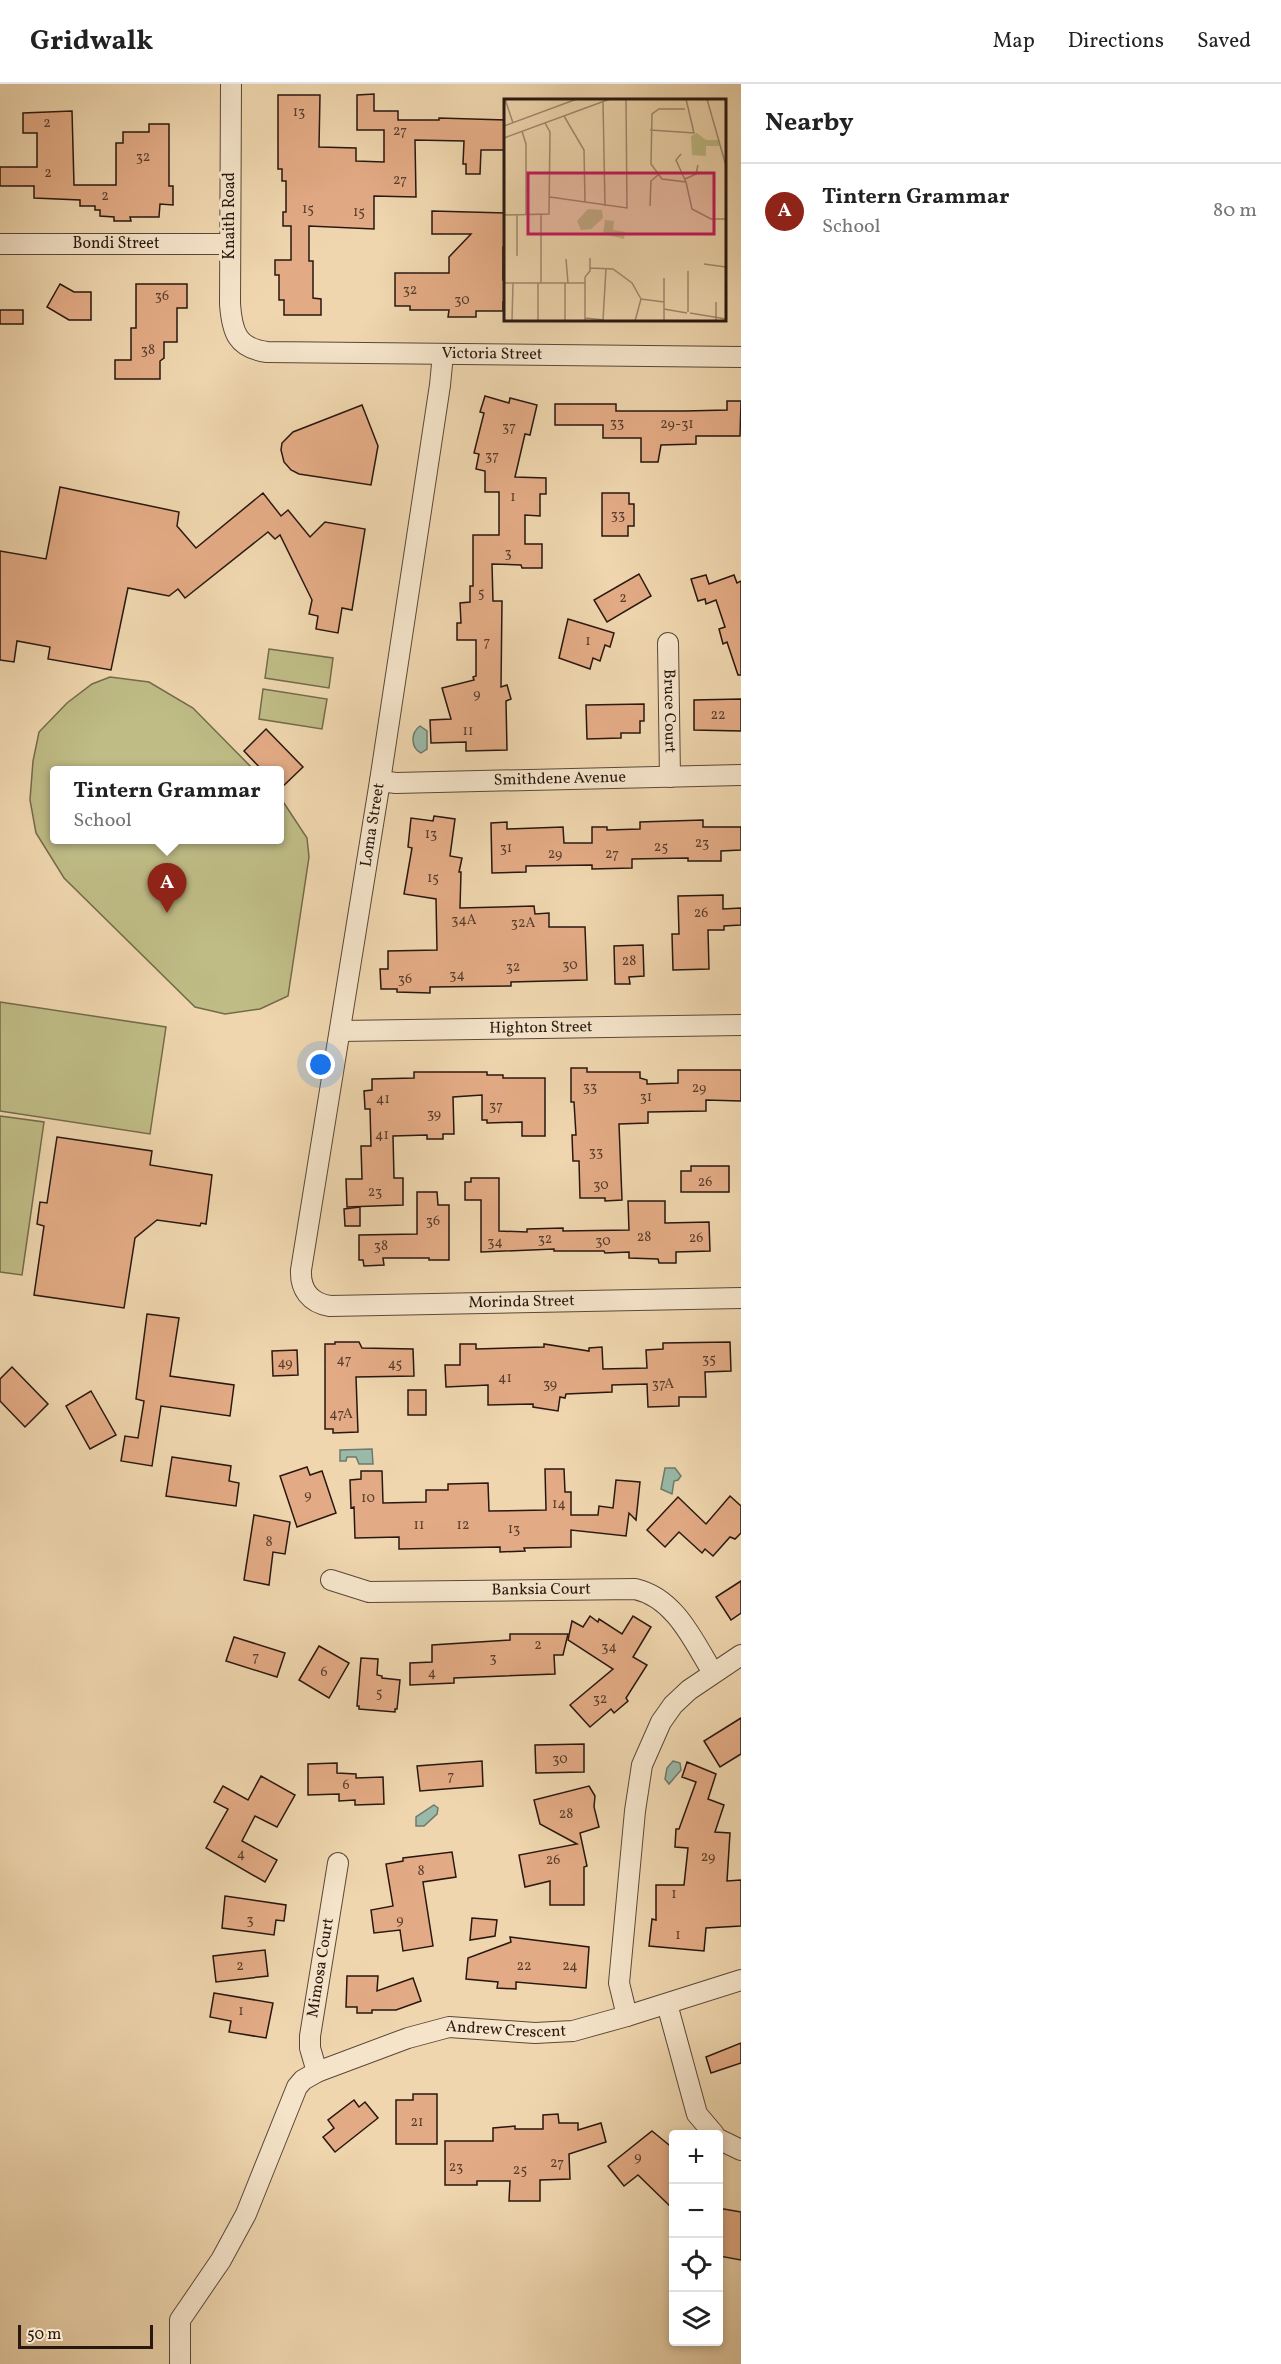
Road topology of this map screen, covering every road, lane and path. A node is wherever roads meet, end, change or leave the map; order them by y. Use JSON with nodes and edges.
{"nodes":[{"id":1,"x":231,"y":84,"type":"edge"},
{"id":2,"x":0,"y":244,"type":"edge"},
{"id":3,"x":230,"y":244,"type":"junction"},
{"id":4,"x":244,"y":345,"type":"joint"},
{"id":5,"x":443,"y":354,"type":"junction"},
{"id":6,"x":741,"y":357,"type":"edge"},
{"id":7,"x":668,"y":643,"type":"dead end"},
{"id":8,"x":741,"y":775,"type":"edge"},
{"id":9,"x":670,"y":777,"type":"junction"},
{"id":10,"x":380,"y":781,"type":"junction"},
{"id":11,"x":741,"y":1025,"type":"edge"},
{"id":12,"x":340,"y":1031,"type":"junction"},
{"id":13,"x":307,"y":1294,"type":"joint"},
{"id":14,"x":741,"y":1298,"type":"edge"},
{"id":15,"x":331,"y":1581,"type":"dead end"},
{"id":16,"x":741,"y":1655,"type":"edge"},
{"id":17,"x":713,"y":1673,"type":"junction"},
{"id":18,"x":338,"y":1863,"type":"dead end"},
{"id":19,"x":741,"y":1980,"type":"edge"},
{"id":20,"x":666,"y":2004,"type":"junction"},
{"id":21,"x":627,"y":2016,"type":"junction"},
{"id":22,"x":317,"y":2072,"type":"junction"},
{"id":23,"x":711,"y":2130,"type":"edge"},
{"id":24,"x":723,"y":2141,"type":"edge"},
{"id":25,"x":741,"y":2150,"type":"edge"},
{"id":26,"x":180,"y":2364,"type":"edge"}],
"edges":[{"from":1,"to":3,"type":"street","name":"Knaith Road"},
{"from":2,"to":3,"type":"street","name":"Bondi Street"},
{"from":3,"to":4,"type":"street","name":"Knaith Road"},
{"from":4,"to":5,"type":"street","name":"Victoria Street"},
{"from":5,"to":6,"type":"street","name":"Victoria Street"},
{"from":5,"to":10,"type":"street","name":"Loma Street"},
{"from":7,"to":9,"type":"street","name":"Bruce Court"},
{"from":8,"to":9,"type":"street","name":"Smithdene Avenue"},
{"from":9,"to":10,"type":"street","name":"Smithdene Avenue"},
{"from":10,"to":12,"type":"street","name":"Loma Street"},
{"from":11,"to":12,"type":"street","name":"Highton Street"},
{"from":12,"to":13,"type":"street","name":"Loma Street"},
{"from":13,"to":14,"type":"street","name":"Morinda Street"},
{"from":15,"to":17,"type":"street","name":"Banksia Court"},
{"from":16,"to":17,"type":"street"},
{"from":17,"to":21,"type":"street"},
{"from":18,"to":22,"type":"street","name":"Mimosa Court"},
{"from":19,"to":20,"type":"street","name":"Andrew Crescent"},
{"from":20,"to":21,"type":"street","name":"Andrew Crescent"},
{"from":20,"to":23,"type":"street"},
{"from":21,"to":22,"type":"street","name":"Andrew Crescent"},
{"from":22,"to":26,"type":"street","name":"Andrew Crescent"},
{"from":24,"to":25,"type":"street"}]}
